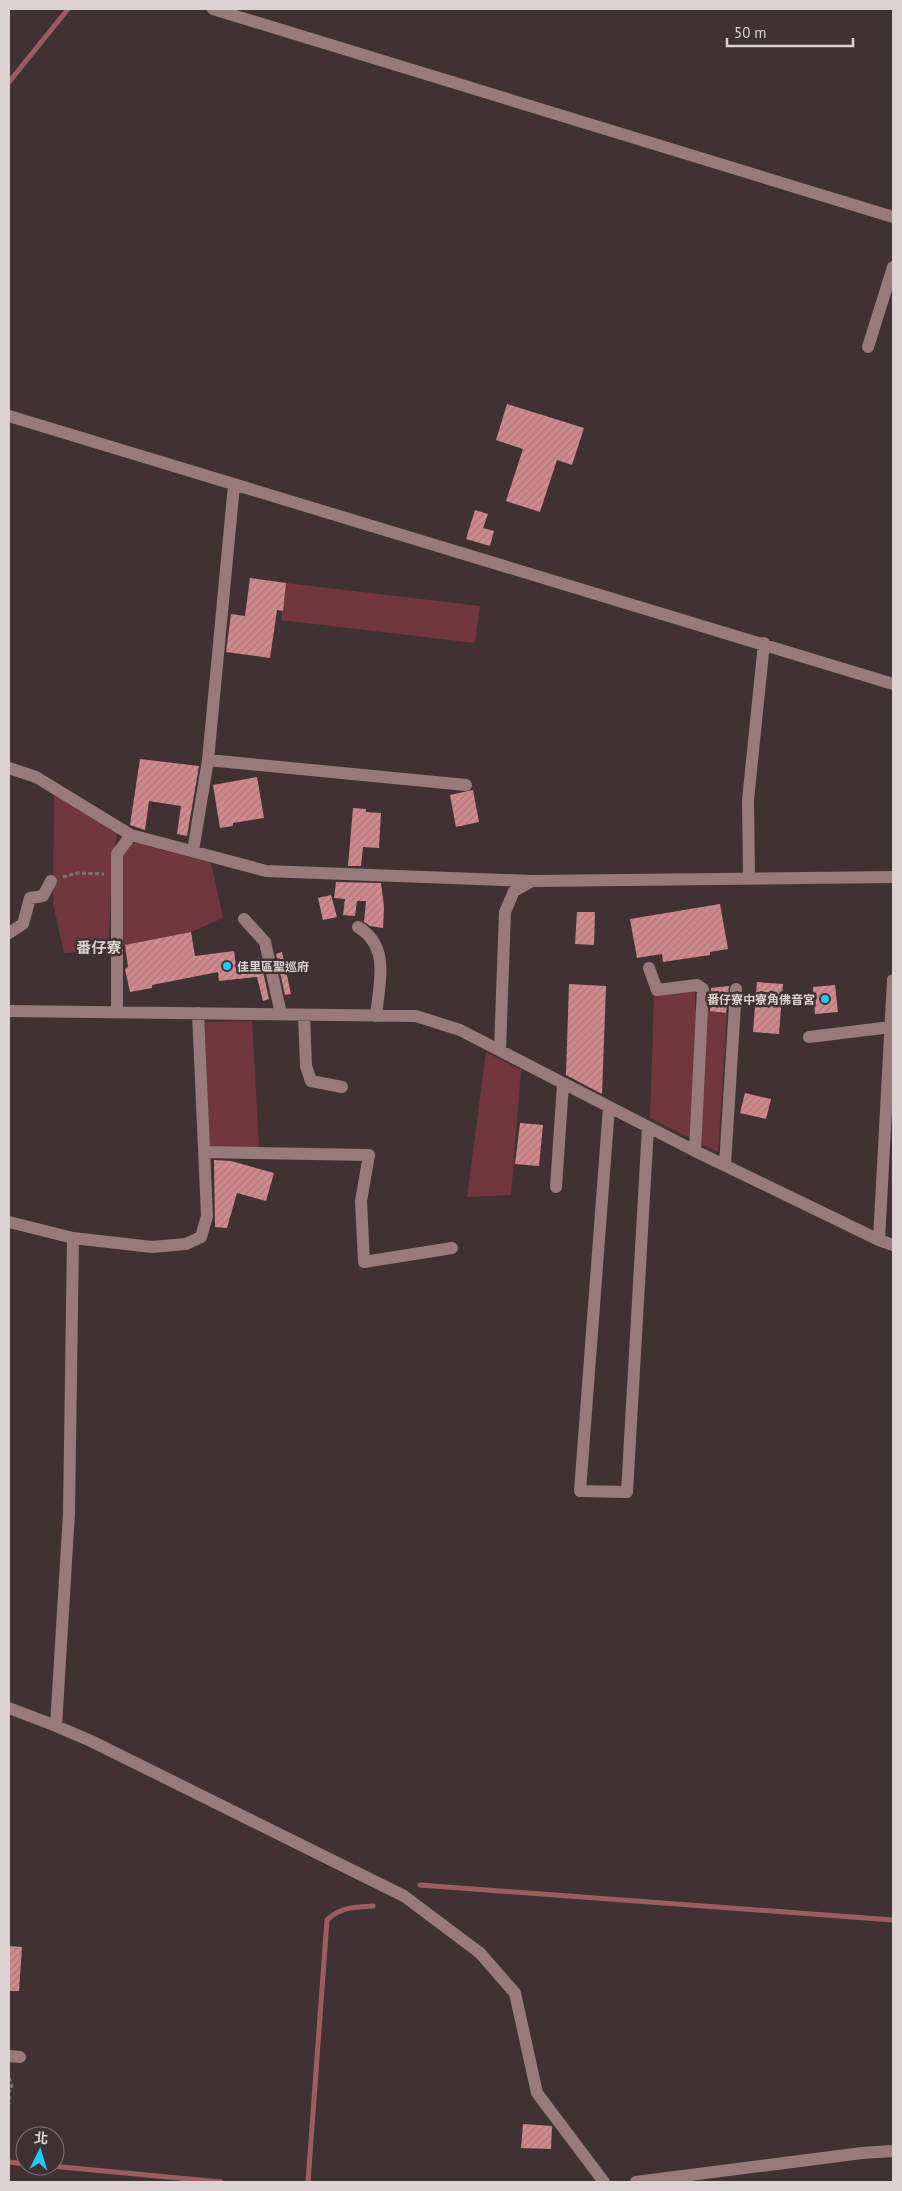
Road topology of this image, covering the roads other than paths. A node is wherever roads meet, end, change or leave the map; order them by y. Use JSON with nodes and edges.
{"nodes":[{"id":1,"x":213,"y":9,"type":"edge"},
{"id":2,"x":893,"y":217,"type":"edge"},
{"id":3,"x":893,"y":267,"type":"edge"},
{"id":4,"x":868,"y":347,"type":"dead end"},
{"id":5,"x":9,"y":416,"type":"edge"},
{"id":6,"x":234,"y":485,"type":"junction"},
{"id":7,"x":764,"y":643,"type":"junction"},
{"id":8,"x":893,"y":684,"type":"edge"},
{"id":9,"x":208,"y":760,"type":"junction"},
{"id":10,"x":9,"y":768,"type":"edge"},
{"id":11,"x":466,"y":785,"type":"dead end"},
{"id":12,"x":131,"y":835,"type":"junction"},
{"id":13,"x":192,"y":852,"type":"junction"},
{"id":14,"x":749,"y":877,"type":"junction"},
{"id":15,"x":893,"y":877,"type":"edge"},
{"id":16,"x":51,"y":881,"type":"road end"},
{"id":17,"x":532,"y":881,"type":"junction"},
{"id":18,"x":244,"y":919,"type":"dead end"},
{"id":19,"x":358,"y":927,"type":"dead end"},
{"id":20,"x":9,"y":933,"type":"edge"},
{"id":21,"x":649,"y":968,"type":"dead end"},
{"id":22,"x":893,"y":980,"type":"edge"},
{"id":23,"x":736,"y":989,"type":"dead end"},
{"id":24,"x":9,"y":1010,"type":"edge"},
{"id":25,"x":117,"y":1012,"type":"junction"},
{"id":26,"x":198,"y":1013,"type":"junction"},
{"id":27,"x":281,"y":1014,"type":"junction"},
{"id":28,"x":304,"y":1014,"type":"junction"},
{"id":29,"x":376,"y":1016,"type":"junction"},
{"id":30,"x":891,"y":1028,"type":"junction"},
{"id":31,"x":809,"y":1037,"type":"dead end"},
{"id":32,"x":500,"y":1050,"type":"junction"},
{"id":33,"x":563,"y":1084,"type":"junction"},
{"id":34,"x":342,"y":1087,"type":"dead end"},
{"id":35,"x":609,"y":1107,"type":"junction"},
{"id":36,"x":648,"y":1127,"type":"junction"},
{"id":37,"x":695,"y":1151,"type":"junction"},
{"id":38,"x":204,"y":1152,"type":"junction"},
{"id":39,"x":725,"y":1165,"type":"junction"},
{"id":40,"x":556,"y":1187,"type":"dead end"},
{"id":41,"x":9,"y":1222,"type":"edge"},
{"id":42,"x":73,"y":1238,"type":"junction"},
{"id":43,"x":879,"y":1240,"type":"junction"},
{"id":44,"x":893,"y":1244,"type":"edge"},
{"id":45,"x":452,"y":1248,"type":"dead end"},
{"id":46,"x":9,"y":1708,"type":"edge"},
{"id":47,"x":56,"y":1726,"type":"junction"},
{"id":48,"x":893,"y":2151,"type":"edge"},
{"id":49,"x":604,"y":2182,"type":"edge"},
{"id":50,"x":636,"y":2182,"type":"edge"}],
"edges":[{"from":1,"to":2,"type":"street"},
{"from":3,"to":4,"type":"street"},
{"from":5,"to":6,"type":"street"},
{"from":6,"to":7,"type":"street"},
{"from":6,"to":9,"type":"street"},
{"from":7,"to":8,"type":"street"},
{"from":7,"to":14,"type":"street"},
{"from":9,"to":11,"type":"street"},
{"from":9,"to":13,"type":"street"},
{"from":10,"to":12,"type":"street"},
{"from":12,"to":13,"type":"street"},
{"from":12,"to":25,"type":"street"},
{"from":13,"to":17,"type":"street"},
{"from":14,"to":15,"type":"street"},
{"from":14,"to":17,"type":"street"},
{"from":16,"to":20,"type":"street"},
{"from":17,"to":32,"type":"street"},
{"from":18,"to":27,"type":"street"},
{"from":19,"to":29,"type":"street"},
{"from":21,"to":37,"type":"street"},
{"from":22,"to":30,"type":"street"},
{"from":23,"to":39,"type":"street"},
{"from":24,"to":25,"type":"street"},
{"from":25,"to":26,"type":"street"},
{"from":26,"to":27,"type":"street"},
{"from":26,"to":38,"type":"street"},
{"from":27,"to":28,"type":"street"},
{"from":28,"to":29,"type":"street"},
{"from":28,"to":34,"type":"street"},
{"from":29,"to":32,"type":"street"},
{"from":30,"to":31,"type":"street"},
{"from":30,"to":43,"type":"street"},
{"from":32,"to":33,"type":"street"},
{"from":33,"to":35,"type":"street"},
{"from":33,"to":40,"type":"street"},
{"from":35,"to":36,"type":"street"},
{"from":35,"to":36,"type":"street"},
{"from":36,"to":37,"type":"street"},
{"from":37,"to":39,"type":"street"},
{"from":38,"to":42,"type":"street"},
{"from":38,"to":45,"type":"street"},
{"from":39,"to":43,"type":"street"},
{"from":41,"to":42,"type":"street"},
{"from":42,"to":47,"type":"street"},
{"from":43,"to":44,"type":"street"},
{"from":46,"to":47,"type":"street"},
{"from":47,"to":49,"type":"street"},
{"from":48,"to":50,"type":"street"}]}
